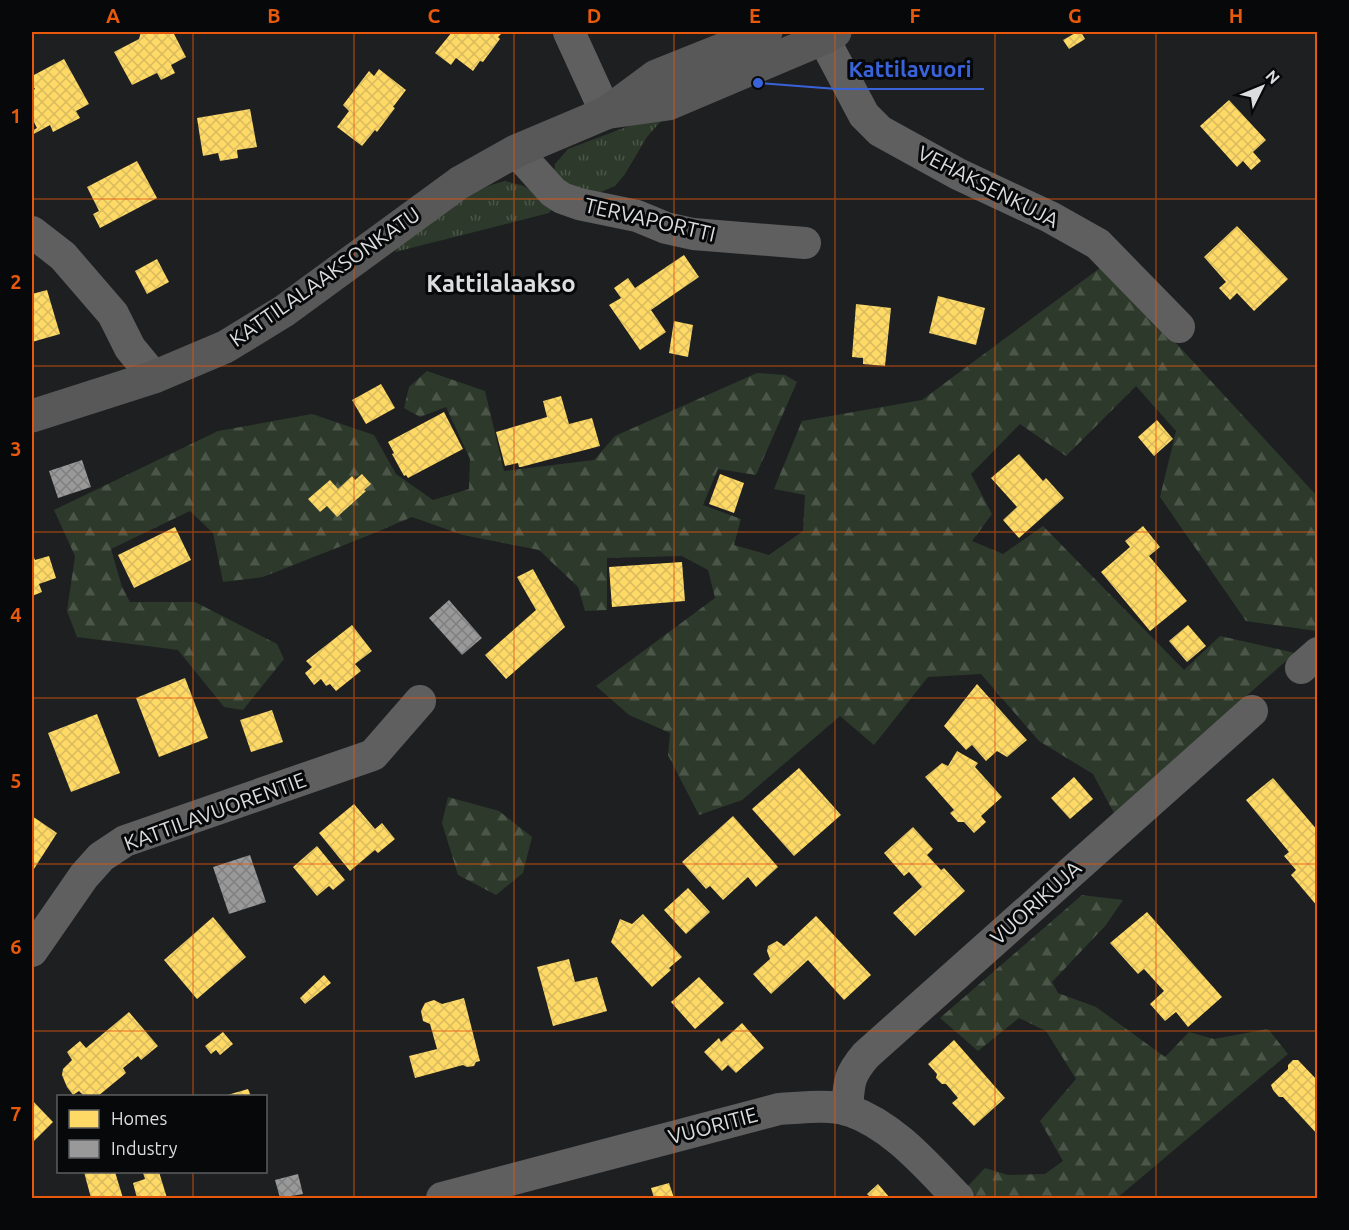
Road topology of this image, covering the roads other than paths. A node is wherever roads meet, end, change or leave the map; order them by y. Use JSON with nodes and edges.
{"nodes":[{"id":1,"x":569,"y":32,"type":"edge"},
{"id":2,"x":766,"y":32,"type":"edge"},
{"id":3,"x":826,"y":34,"type":"edge"},
{"id":4,"x":606,"y":112,"type":"junction"},
{"id":5,"x":516,"y":151,"type":"junction"},
{"id":6,"x":32,"y":232,"type":"edge"},
{"id":7,"x":804,"y":243,"type":"dead end"},
{"id":8,"x":1179,"y":327,"type":"dead end"},
{"id":9,"x":154,"y":377,"type":"junction"},
{"id":10,"x":32,"y":416,"type":"edge"},
{"id":11,"x":420,"y":701,"type":"dead end"},
{"id":12,"x":1252,"y":711,"type":"dead end"},
{"id":13,"x":32,"y":951,"type":"edge"},
{"id":14,"x":847,"y":1110,"type":"junction"},
{"id":15,"x":442,"y":1198,"type":"edge"},
{"id":16,"x":958,"y":1198,"type":"edge"}],
"edges":[{"from":1,"to":4,"type":"street"},
{"from":2,"to":4,"type":"street","name":"KATTILALAAKSONKATU"},
{"from":3,"to":4,"type":"street","name":"KATTILALAAKSONKATU"},
{"from":3,"to":8,"type":"street","name":"VEHAKSENKUJA"},
{"from":4,"to":5,"type":"street","name":"KATTILALAAKSONKATU"},
{"from":5,"to":7,"type":"street","name":"TERVAPORTTI"},
{"from":5,"to":9,"type":"street","name":"KATTILALAAKSONKATU"},
{"from":6,"to":9,"type":"street"},
{"from":9,"to":10,"type":"street","name":"KATTILALAAKSONKATU"},
{"from":11,"to":13,"type":"street","name":"KATTILAVUORENTIE"},
{"from":12,"to":14,"type":"street","name":"VUORIKUJA"},
{"from":14,"to":15,"type":"street","name":"VUORITIE"},
{"from":14,"to":16,"type":"street","name":"VUORITIE"}]}
